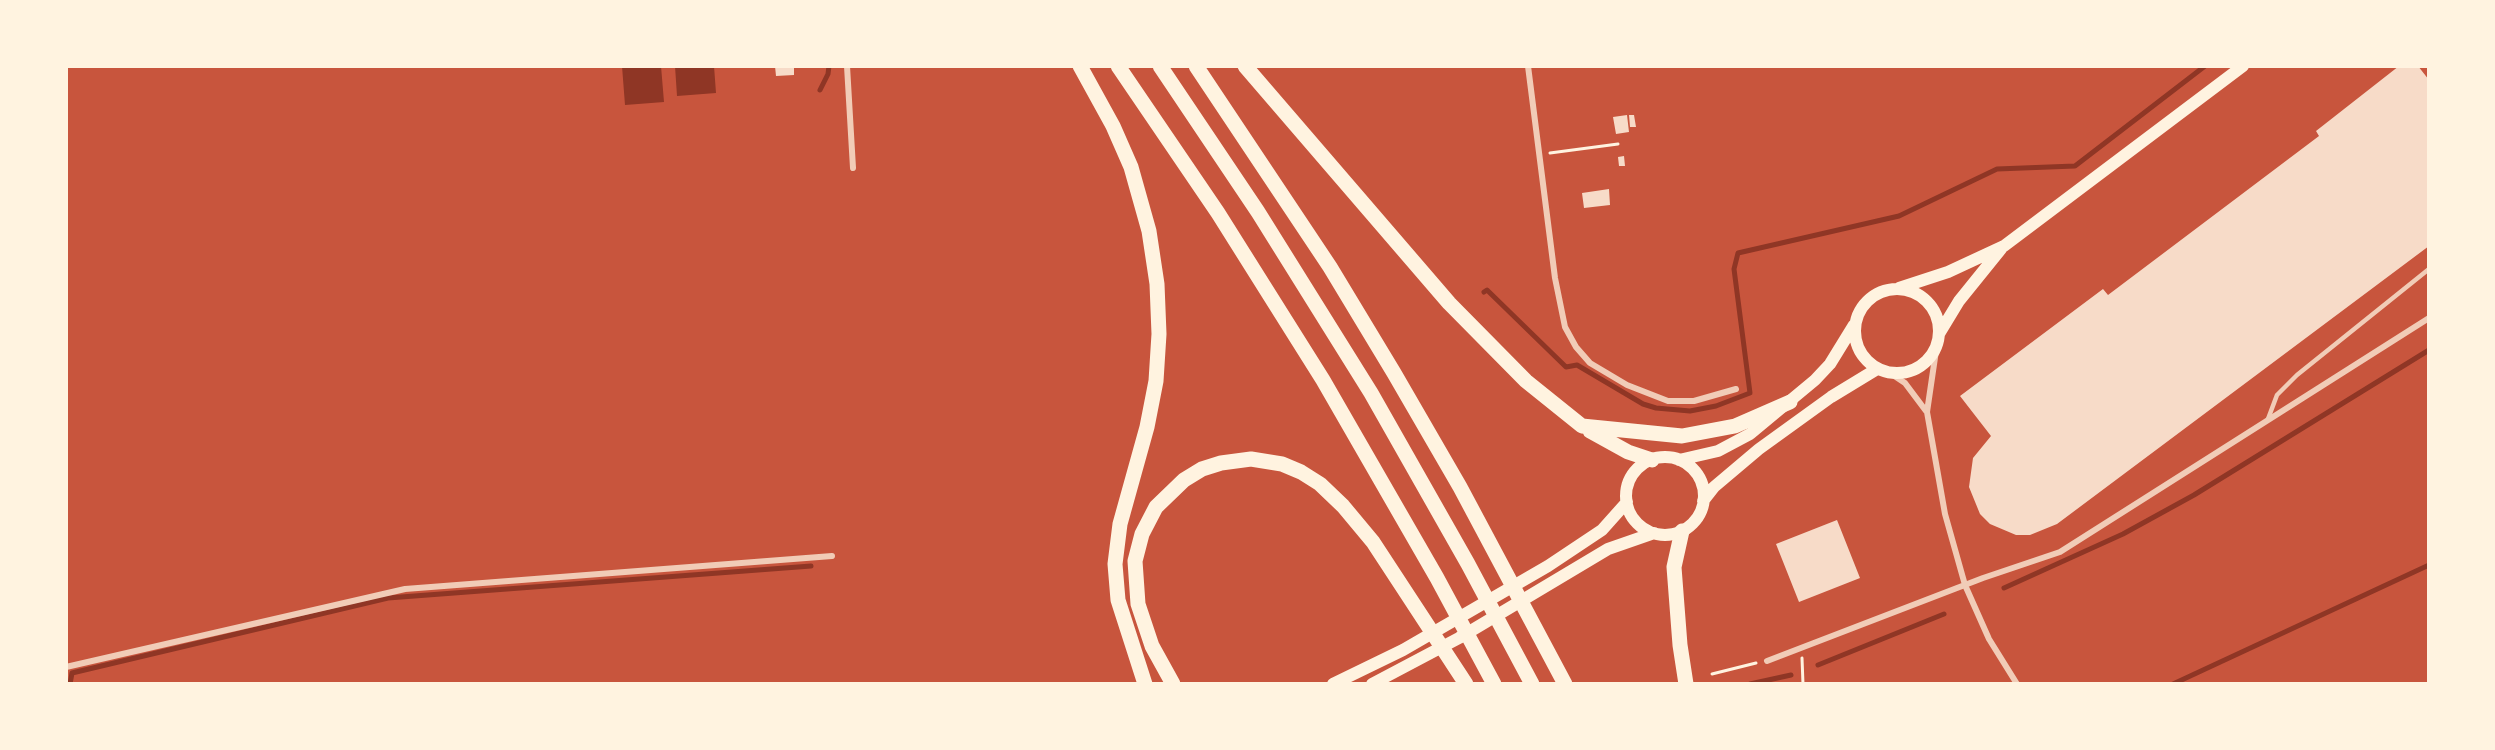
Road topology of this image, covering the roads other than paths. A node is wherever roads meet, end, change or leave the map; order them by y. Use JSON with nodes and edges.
{"nodes":[{"id":1,"x":847,"y":66,"type":"edge"},
{"id":2,"x":1080,"y":66,"type":"edge"},
{"id":3,"x":1118,"y":66,"type":"edge"},
{"id":4,"x":1160,"y":66,"type":"edge"},
{"id":5,"x":1196,"y":66,"type":"edge"},
{"id":6,"x":1245,"y":66,"type":"edge"},
{"id":7,"x":1528,"y":66,"type":"edge"},
{"id":8,"x":2243,"y":66,"type":"edge"},
{"id":9,"x":853,"y":168,"type":"dead end"},
{"id":10,"x":2004,"y":246,"type":"junction"},
{"id":11,"x":2429,"y":269,"type":"edge"},
{"id":12,"x":1899,"y":288,"type":"junction"},
{"id":13,"x":2429,"y":318,"type":"edge"},
{"id":14,"x":1854,"y":325,"type":"junction"},
{"id":15,"x":1938,"y":339,"type":"junction"},
{"id":16,"x":1877,"y":369,"type":"junction"},
{"id":17,"x":1890,"y":373,"type":"junction"},
{"id":18,"x":1736,"y":388,"type":"dead end"},
{"id":19,"x":1790,"y":402,"type":"junction"},
{"id":20,"x":1927,"y":412,"type":"junction"},
{"id":21,"x":2268,"y":419,"type":"junction"},
{"id":22,"x":1582,"y":426,"type":"junction"},
{"id":23,"x":1652,"y":460,"type":"junction"},
{"id":24,"x":1679,"y":460,"type":"junction"},
{"id":25,"x":1703,"y":501,"type":"junction"},
{"id":26,"x":1627,"y":502,"type":"junction"},
{"id":27,"x":1682,"y":531,"type":"junction"},
{"id":28,"x":1654,"y":533,"type":"junction"},
{"id":29,"x":832,"y":556,"type":"dead end"},
{"id":30,"x":1965,"y":585,"type":"junction"},
{"id":31,"x":1767,"y":661,"type":"road end"},
{"id":32,"x":66,"y":667,"type":"edge"},
{"id":33,"x":1145,"y":684,"type":"edge"},
{"id":34,"x":1173,"y":684,"type":"edge"},
{"id":35,"x":1333,"y":684,"type":"edge"},
{"id":36,"x":1372,"y":684,"type":"edge"},
{"id":37,"x":1466,"y":684,"type":"edge"},
{"id":38,"x":1494,"y":684,"type":"edge"},
{"id":39,"x":1532,"y":684,"type":"edge"},
{"id":40,"x":1565,"y":684,"type":"edge"},
{"id":41,"x":1686,"y":684,"type":"edge"},
{"id":42,"x":2017,"y":684,"type":"edge"}],
"edges":[{"from":1,"to":9,"type":"street"},
{"from":2,"to":33,"type":"highway"},
{"from":3,"to":38,"type":"highway"},
{"from":4,"to":39,"type":"highway"},
{"from":5,"to":40,"type":"highway"},
{"from":6,"to":22,"type":"highway"},
{"from":7,"to":18,"type":"street"},
{"from":8,"to":10,"type":"main road"},
{"from":10,"to":12,"type":"main road"},
{"from":10,"to":15,"type":"main road"},
{"from":11,"to":21,"type":"lane"},
{"from":12,"to":14,"type":"main road"},
{"from":12,"to":15,"type":"main road"},
{"from":13,"to":21,"type":"street"},
{"from":14,"to":16,"type":"main road"},
{"from":14,"to":19,"type":"main road"},
{"from":15,"to":17,"type":"main road"},
{"from":15,"to":20,"type":"street"},
{"from":16,"to":17,"type":"main road"},
{"from":16,"to":25,"type":"main road"},
{"from":17,"to":20,"type":"street"},
{"from":19,"to":22,"type":"highway"},
{"from":19,"to":24,"type":"main road"},
{"from":20,"to":30,"type":"street"},
{"from":21,"to":30,"type":"street"},
{"from":22,"to":23,"type":"highway"},
{"from":23,"to":24,"type":"main road"},
{"from":23,"to":26,"type":"main road"},
{"from":24,"to":25,"type":"main road"},
{"from":25,"to":27,"type":"main road"},
{"from":26,"to":28,"type":"main road"},
{"from":26,"to":35,"type":"main road"},
{"from":27,"to":28,"type":"main road"},
{"from":27,"to":41,"type":"highway"},
{"from":28,"to":36,"type":"main road"},
{"from":29,"to":32,"type":"street"},
{"from":30,"to":31,"type":"street"},
{"from":30,"to":42,"type":"street"},
{"from":34,"to":37,"type":"highway"}]}
